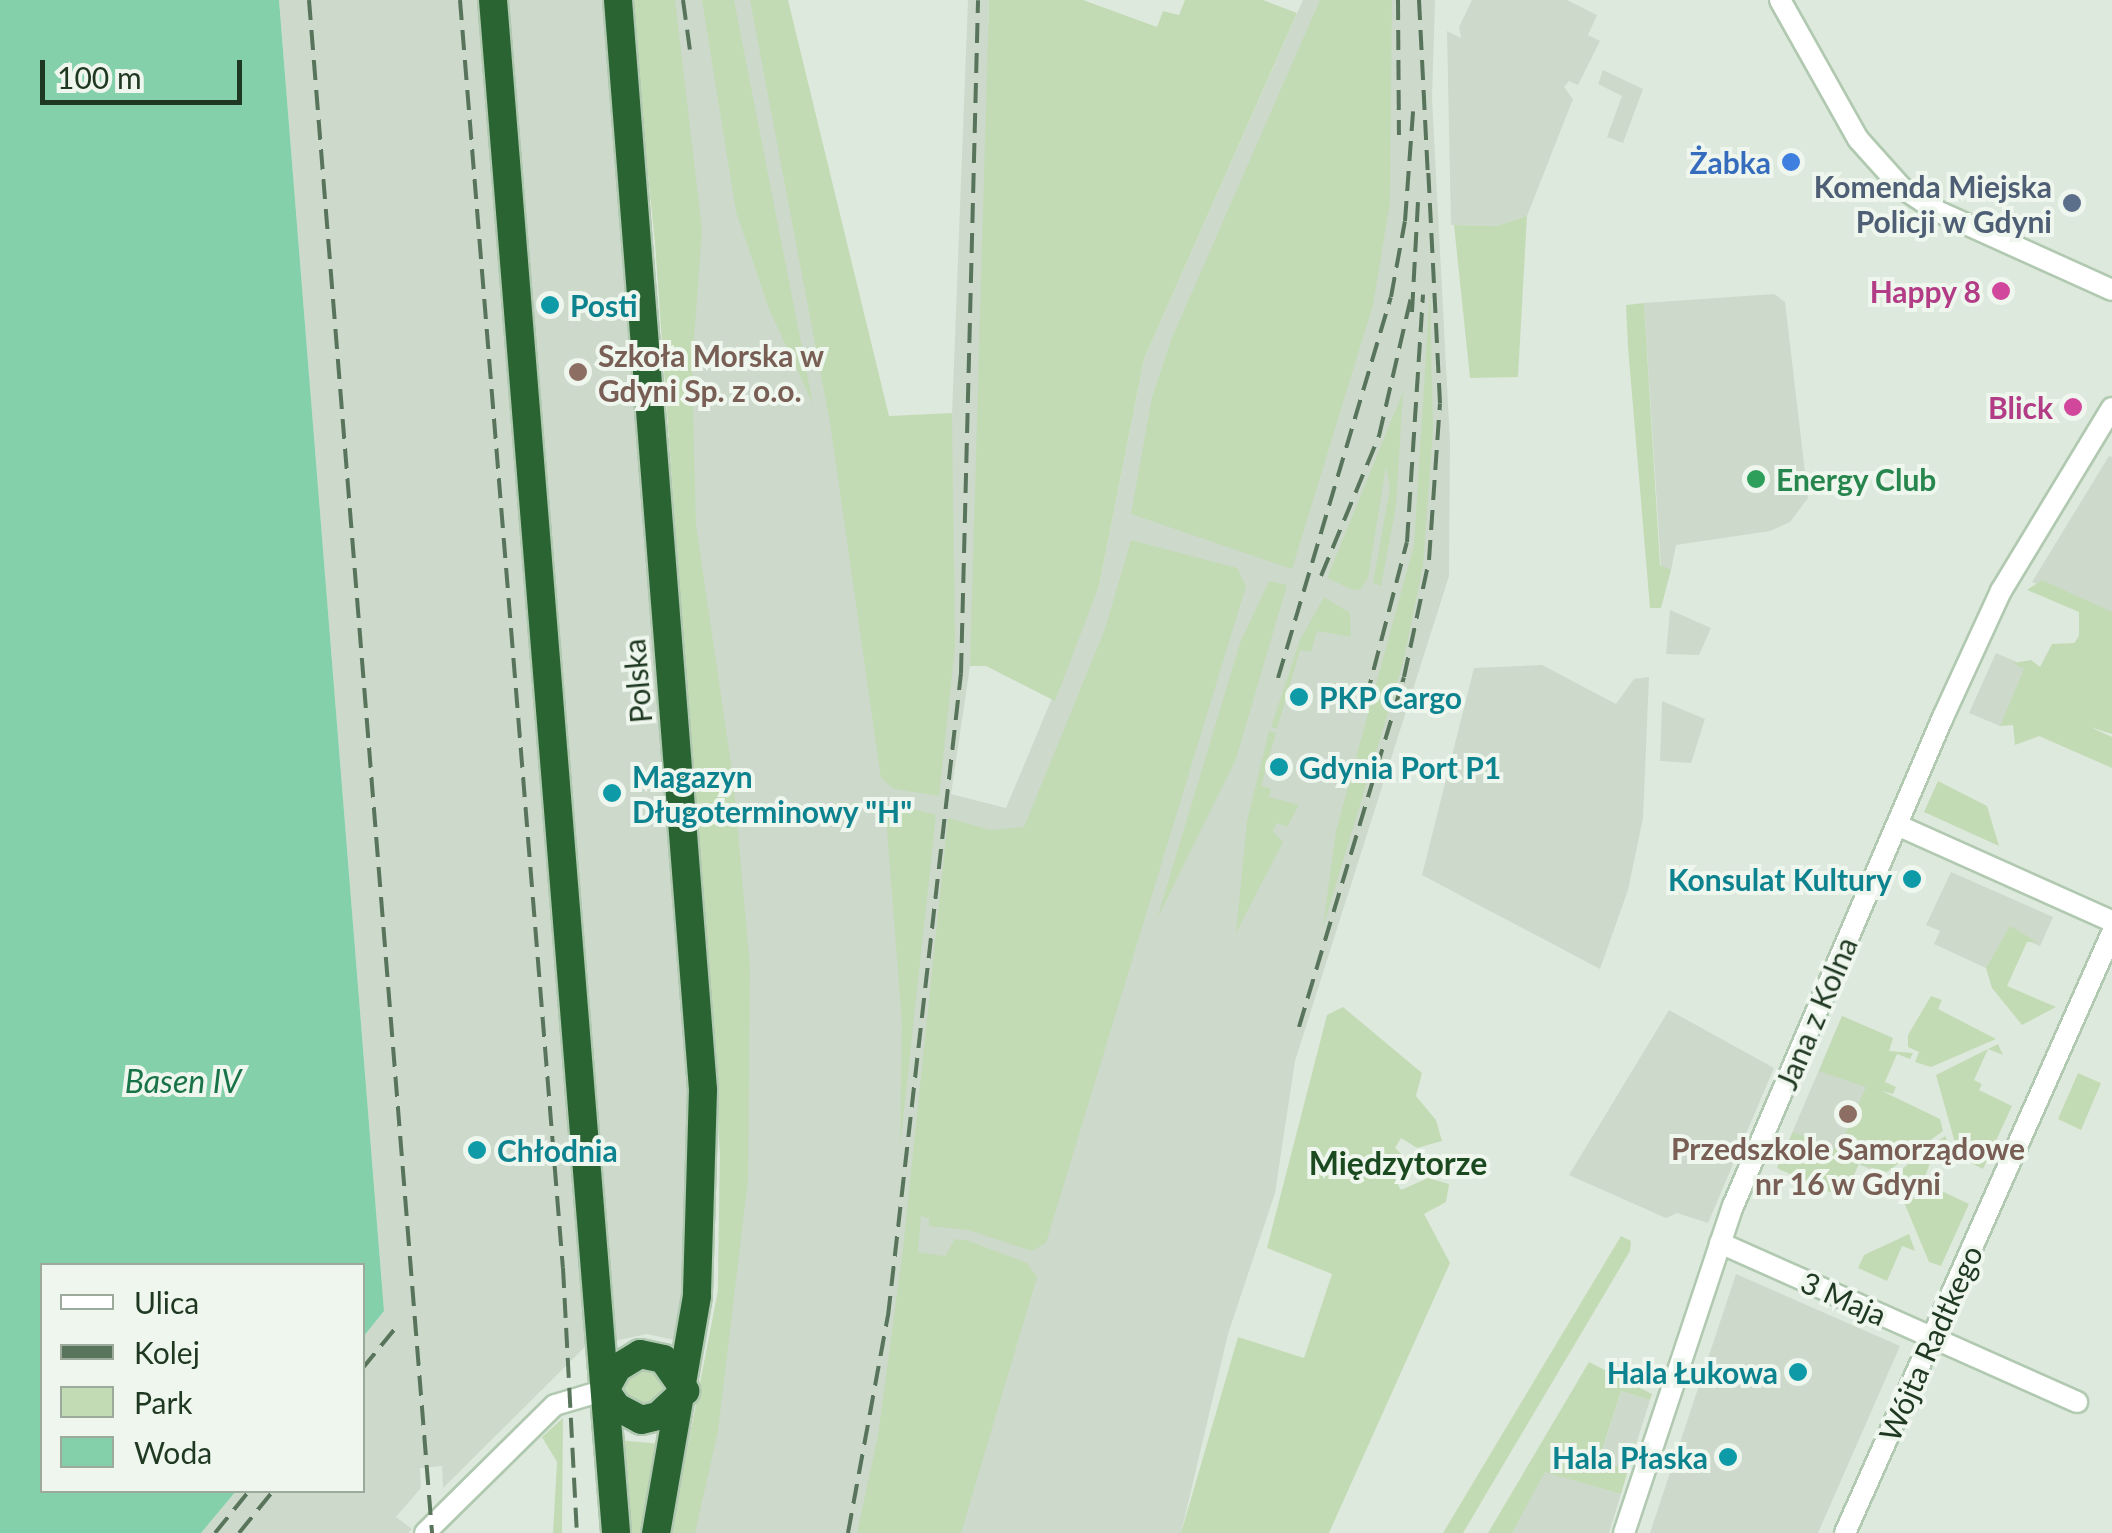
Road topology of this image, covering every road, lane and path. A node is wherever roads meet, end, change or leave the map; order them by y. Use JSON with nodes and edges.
{"nodes":[{"id":1,"x":493,"y":0,"type":"edge"},
{"id":2,"x":618,"y":0,"type":"edge"},
{"id":3,"x":1780,"y":0,"type":"edge"},
{"id":4,"x":2112,"y":290,"type":"edge"},
{"id":5,"x":2112,"y":408,"type":"edge"},
{"id":6,"x":1897,"y":826,"type":"junction"},
{"id":7,"x":2112,"y":921,"type":"edge"},
{"id":8,"x":2112,"y":933,"type":"edge"},
{"id":9,"x":1720,"y":1242,"type":"junction"},
{"id":10,"x":1932,"y":1338,"type":"junction"},
{"id":11,"x":604,"y":1390,"type":"junction"},
{"id":12,"x":685,"y":1391,"type":"junction"},
{"id":13,"x":2078,"y":1402,"type":"dead end"},
{"id":14,"x":425,"y":1533,"type":"edge"},
{"id":15,"x":616,"y":1533,"type":"edge"},
{"id":16,"x":656,"y":1533,"type":"edge"},
{"id":17,"x":1624,"y":1533,"type":"edge"},
{"id":18,"x":1845,"y":1533,"type":"edge"}],
"edges":[{"from":1,"to":11,"type":"highway"},
{"from":2,"to":12,"type":"highway","name":"Polska"},
{"from":3,"to":4,"type":"street"},
{"from":5,"to":6,"type":"street","name":"Jana z Kolna"},
{"from":6,"to":7,"type":"street"},
{"from":6,"to":9,"type":"street","name":"Jana z Kolna"},
{"from":8,"to":10,"type":"street","name":"Wójta Radtkego"},
{"from":9,"to":10,"type":"street","name":"3 Maja"},
{"from":9,"to":17,"type":"street","name":"Jana z Kolna"},
{"from":10,"to":13,"type":"street","name":"3 Maja"},
{"from":10,"to":18,"type":"street","name":"Wójta Radtkego"},
{"from":11,"to":12,"type":"highway"},
{"from":11,"to":12,"type":"highway"},
{"from":11,"to":14,"type":"street"},
{"from":11,"to":15,"type":"highway"},
{"from":12,"to":16,"type":"highway","name":"Polska"}]}
